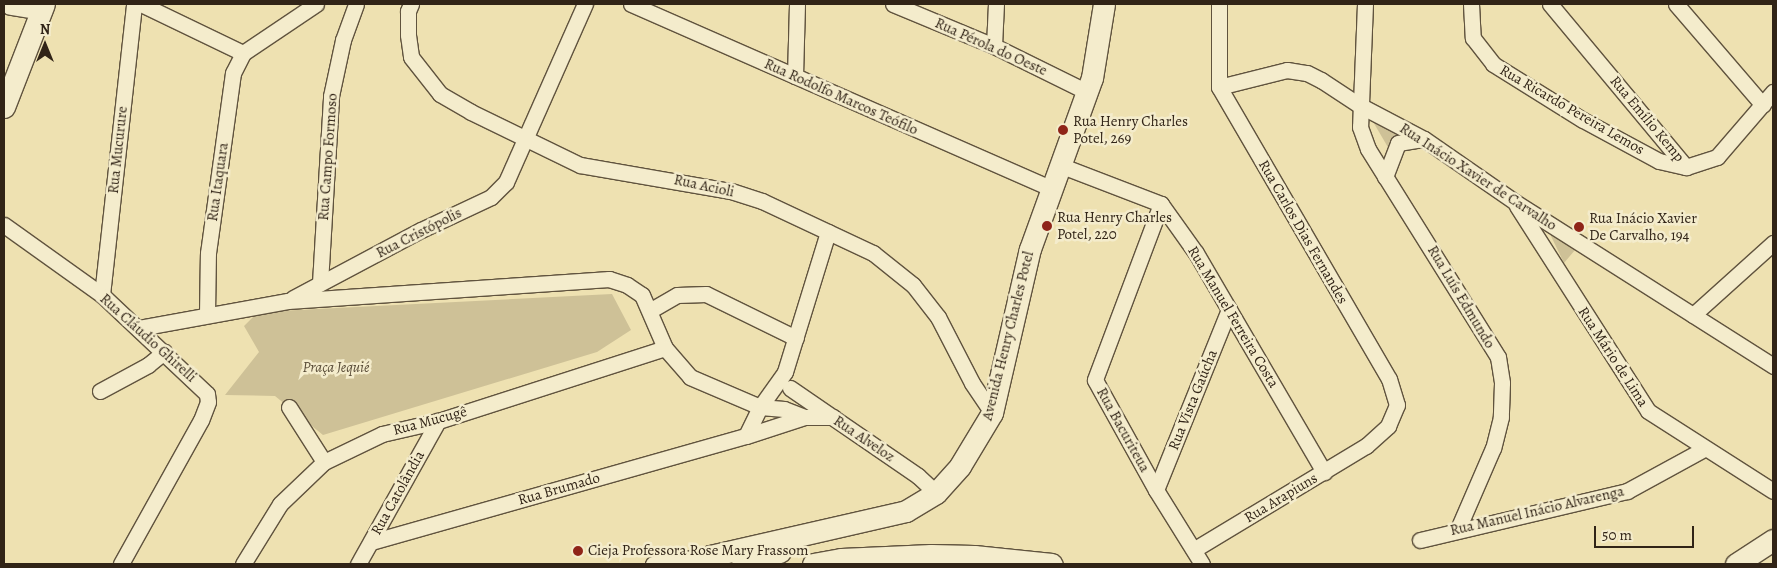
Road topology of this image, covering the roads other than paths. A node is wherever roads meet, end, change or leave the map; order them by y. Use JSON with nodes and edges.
{"nodes":[{"id":1,"x":11,"y":4,"type":"edge"},
{"id":2,"x":134,"y":4,"type":"edge"},
{"id":3,"x":141,"y":4,"type":"edge"},
{"id":4,"x":316,"y":4,"type":"edge"},
{"id":5,"x":356,"y":4,"type":"edge"},
{"id":6,"x":411,"y":4,"type":"edge"},
{"id":7,"x":585,"y":4,"type":"edge"},
{"id":8,"x":631,"y":4,"type":"edge"},
{"id":9,"x":797,"y":4,"type":"edge"},
{"id":10,"x":996,"y":4,"type":"edge"},
{"id":11,"x":1104,"y":4,"type":"edge"},
{"id":12,"x":1219,"y":4,"type":"edge"},
{"id":13,"x":1365,"y":4,"type":"edge"},
{"id":14,"x":1471,"y":4,"type":"edge"},
{"id":15,"x":1550,"y":4,"type":"edge"},
{"id":16,"x":1676,"y":4,"type":"edge"},
{"id":17,"x":898,"y":5,"type":"edge"},
{"id":18,"x":43,"y":6,"type":"edge"},
{"id":19,"x":994,"y":46,"type":"junction"},
{"id":20,"x":243,"y":53,"type":"junction"},
{"id":21,"x":795,"y":76,"type":"junction"},
{"id":22,"x":1219,"y":87,"type":"junction"},
{"id":23,"x":1088,"y":92,"type":"junction"},
{"id":24,"x":1773,"y":92,"type":"edge"},
{"id":25,"x":1359,"y":105,"type":"junction"},
{"id":26,"x":1763,"y":105,"type":"junction"},
{"id":27,"x":4,"y":107,"type":"edge"},
{"id":28,"x":523,"y":139,"type":"junction"},
{"id":29,"x":1424,"y":139,"type":"junction"},
{"id":30,"x":1062,"y":166,"type":"junction"},
{"id":31,"x":1686,"y":167,"type":"junction"},
{"id":32,"x":1385,"y":177,"type":"junction"},
{"id":33,"x":1052,"y":189,"type":"junction"},
{"id":34,"x":1515,"y":202,"type":"junction"},
{"id":35,"x":1161,"y":204,"type":"junction"},
{"id":36,"x":4,"y":225,"type":"edge"},
{"id":37,"x":828,"y":232,"type":"junction"},
{"id":38,"x":1773,"y":243,"type":"edge"},
{"id":39,"x":320,"y":283,"type":"junction"},
{"id":40,"x":102,"y":296,"type":"junction"},
{"id":41,"x":288,"y":301,"type":"junction"},
{"id":42,"x":1229,"y":309,"type":"junction"},
{"id":43,"x":651,"y":310,"type":"junction"},
{"id":44,"x":207,"y":314,"type":"junction"},
{"id":45,"x":1693,"y":315,"type":"junction"},
{"id":46,"x":139,"y":328,"type":"junction"},
{"id":47,"x":796,"y":338,"type":"junction"},
{"id":48,"x":664,"y":348,"type":"junction"},
{"id":49,"x":164,"y":352,"type":"junction"},
{"id":50,"x":1773,"y":366,"type":"edge"},
{"id":51,"x":785,"y":372,"type":"junction"},
{"id":52,"x":790,"y":388,"type":"junction"},
{"id":53,"x":100,"y":391,"type":"dead end"},
{"id":54,"x":289,"y":407,"type":"dead end"},
{"id":55,"x":760,"y":407,"type":"junction"},
{"id":56,"x":992,"y":413,"type":"junction"},
{"id":57,"x":805,"y":417,"type":"junction"},
{"id":58,"x":833,"y":417,"type":"junction"},
{"id":59,"x":438,"y":421,"type":"junction"},
{"id":60,"x":746,"y":436,"type":"junction"},
{"id":61,"x":1366,"y":446,"type":"joint"},
{"id":62,"x":1704,"y":449,"type":"junction"},
{"id":63,"x":324,"y":462,"type":"junction"},
{"id":64,"x":1324,"y":472,"type":"junction"},
{"id":65,"x":1156,"y":490,"type":"junction"},
{"id":66,"x":1773,"y":491,"type":"edge"},
{"id":67,"x":936,"y":493,"type":"junction"},
{"id":68,"x":833,"y":529,"type":"junction"},
{"id":69,"x":1458,"y":529,"type":"junction"},
{"id":70,"x":1420,"y":540,"type":"dead end"},
{"id":71,"x":1773,"y":540,"type":"edge"},
{"id":72,"x":371,"y":542,"type":"junction"},
{"id":73,"x":798,"y":546,"type":"junction"},
{"id":74,"x":1195,"y":549,"type":"junction"},
{"id":75,"x":758,"y":557,"type":"edge"},
{"id":76,"x":702,"y":560,"type":"edge"},
{"id":77,"x":841,"y":560,"type":"junction"},
{"id":78,"x":121,"y":564,"type":"edge"},
{"id":79,"x":243,"y":564,"type":"edge"},
{"id":80,"x":358,"y":564,"type":"edge"},
{"id":81,"x":653,"y":564,"type":"edge"},
{"id":82,"x":813,"y":564,"type":"edge"},
{"id":83,"x":1052,"y":564,"type":"edge"},
{"id":84,"x":1202,"y":564,"type":"edge"},
{"id":85,"x":1736,"y":564,"type":"edge"}],
"edges":[{"from":1,"to":18,"type":"street"},
{"from":2,"to":40,"type":"street","name":"Rua Mucurure"},
{"from":3,"to":20,"type":"street"},
{"from":4,"to":20,"type":"street"},
{"from":5,"to":39,"type":"street","name":"Rua Campo Formoso"},
{"from":6,"to":28,"type":"street","name":"Rua Acioli"},
{"from":7,"to":28,"type":"street","name":"Rua Cristópolis"},
{"from":8,"to":21,"type":"street","name":"Rua Rodolfo Marcos Teófilo"},
{"from":9,"to":21,"type":"street"},
{"from":10,"to":19,"type":"street"},
{"from":11,"to":23,"type":"street","name":"Avenida Henry Charles Potel"},
{"from":12,"to":22,"type":"street","name":"Rua Carlos Dias Fernandes"},
{"from":13,"to":25,"type":"street","name":"Rua Luís Edmundo"},
{"from":14,"to":31,"type":"street","name":"Rua Ricardo Pereira Lemos"},
{"from":15,"to":31,"type":"street","name":"Rua Emílio Kemp"},
{"from":16,"to":26,"type":"street"},
{"from":17,"to":19,"type":"street","name":"Rua Pérola do Oeste"},
{"from":18,"to":27,"type":"street"},
{"from":19,"to":23,"type":"street","name":"Rua Pérola do Oeste"},
{"from":20,"to":44,"type":"street","name":"Rua Itaquara"},
{"from":21,"to":33,"type":"street","name":"Rua Rodolfo Marcos Teófilo"},
{"from":22,"to":25,"type":"street","name":"Rua Inácio Xavier de Carvalho"},
{"from":22,"to":61,"type":"street","name":"Rua Carlos Dias Fernandes"},
{"from":23,"to":30,"type":"street","name":"Avenida Henry Charles Potel"},
{"from":24,"to":26,"type":"street","name":"Rua Emílio Kemp"},
{"from":25,"to":29,"type":"street","name":"Rua Inácio Xavier de Carvalho"},
{"from":25,"to":32,"type":"street","name":"Rua Luís Edmundo"},
{"from":26,"to":31,"type":"street","name":"Rua Emílio Kemp"},
{"from":28,"to":37,"type":"street","name":"Rua Acioli"},
{"from":28,"to":39,"type":"street","name":"Rua Cristópolis"},
{"from":29,"to":32,"type":"street"},
{"from":29,"to":34,"type":"street","name":"Rua Inácio Xavier de Carvalho"},
{"from":30,"to":33,"type":"street","name":"Avenida Henry Charles Potel"},
{"from":30,"to":35,"type":"street"},
{"from":32,"to":69,"type":"street","name":"Rua Luís Edmundo"},
{"from":33,"to":56,"type":"street","name":"Avenida Henry Charles Potel"},
{"from":34,"to":45,"type":"street","name":"Rua Inácio Xavier de Carvalho"},
{"from":34,"to":62,"type":"street","name":"Rua Mário de Lima"},
{"from":35,"to":42,"type":"street","name":"Rua Manuel Ferreira Costa"},
{"from":35,"to":65,"type":"street","name":"Rua Bacuriteua"},
{"from":36,"to":40,"type":"street","name":"Rua Cláudio Ghirelli"},
{"from":37,"to":47,"type":"street"},
{"from":37,"to":56,"type":"street","name":"Rua Acioli"},
{"from":38,"to":45,"type":"street"},
{"from":39,"to":41,"type":"street","name":"Rua Cristópolis"},
{"from":40,"to":46,"type":"street","name":"Rua Cláudio Ghirelli"},
{"from":41,"to":43,"type":"street"},
{"from":41,"to":44,"type":"street"},
{"from":42,"to":64,"type":"street","name":"Rua Manuel Ferreira Costa"},
{"from":42,"to":65,"type":"street","name":"Rua Vista Gaúcha"},
{"from":43,"to":47,"type":"street"},
{"from":43,"to":48,"type":"street"},
{"from":44,"to":46,"type":"street"},
{"from":45,"to":50,"type":"street","name":"Rua Inácio Xavier de Carvalho"},
{"from":46,"to":49,"type":"street","name":"Rua Cláudio Ghirelli"},
{"from":47,"to":51,"type":"street"},
{"from":48,"to":55,"type":"street"},
{"from":48,"to":59,"type":"street","name":"Rua Mucugê"},
{"from":49,"to":53,"type":"street"},
{"from":49,"to":78,"type":"street","name":"Rua Cláudio Ghirelli"},
{"from":51,"to":52,"type":"street"},
{"from":51,"to":55,"type":"street"},
{"from":52,"to":57,"type":"street"},
{"from":52,"to":58,"type":"street","name":"Rua Alveloz"},
{"from":54,"to":63,"type":"street"},
{"from":55,"to":57,"type":"street"},
{"from":55,"to":60,"type":"street"},
{"from":56,"to":67,"type":"street","name":"Avenida Henry Charles Potel"},
{"from":57,"to":58,"type":"street","name":"Rua Brumado"},
{"from":57,"to":60,"type":"street","name":"Rua Brumado"},
{"from":58,"to":67,"type":"street","name":"Rua Alveloz"},
{"from":59,"to":63,"type":"street","name":"Rua Mucugê"},
{"from":59,"to":72,"type":"street","name":"Rua Catolândia"},
{"from":60,"to":72,"type":"street","name":"Rua Brumado"},
{"from":61,"to":64,"type":"street","name":"Rua Arapiuns"},
{"from":62,"to":66,"type":"street","name":"Rua Mário de Lima"},
{"from":62,"to":69,"type":"street","name":"Rua Manuel Inácio Alvarenga"},
{"from":63,"to":79,"type":"street","name":"Rua Mucugê"},
{"from":64,"to":74,"type":"street","name":"Rua Arapiuns"},
{"from":65,"to":74,"type":"street","name":"Rua Bacuriteua"},
{"from":67,"to":68,"type":"street","name":"Avenida Henry Charles Potel"},
{"from":68,"to":73,"type":"street","name":"Avenida Henry Charles Potel"},
{"from":68,"to":75,"type":"street","name":"Avenida Henry Charles Potel"},
{"from":69,"to":70,"type":"street","name":"Rua Manuel Inácio Alvarenga"},
{"from":71,"to":85,"type":"street"},
{"from":72,"to":80,"type":"street","name":"Rua Catolândia"},
{"from":73,"to":75,"type":"street","name":"Avenida Henry Charles Potel"},
{"from":73,"to":77,"type":"street"},
{"from":74,"to":84,"type":"street","name":"Rua Bacuriteua"},
{"from":75,"to":76,"type":"street"},
{"from":76,"to":81,"type":"street"},
{"from":77,"to":82,"type":"street"},
{"from":77,"to":83,"type":"street"}]}
